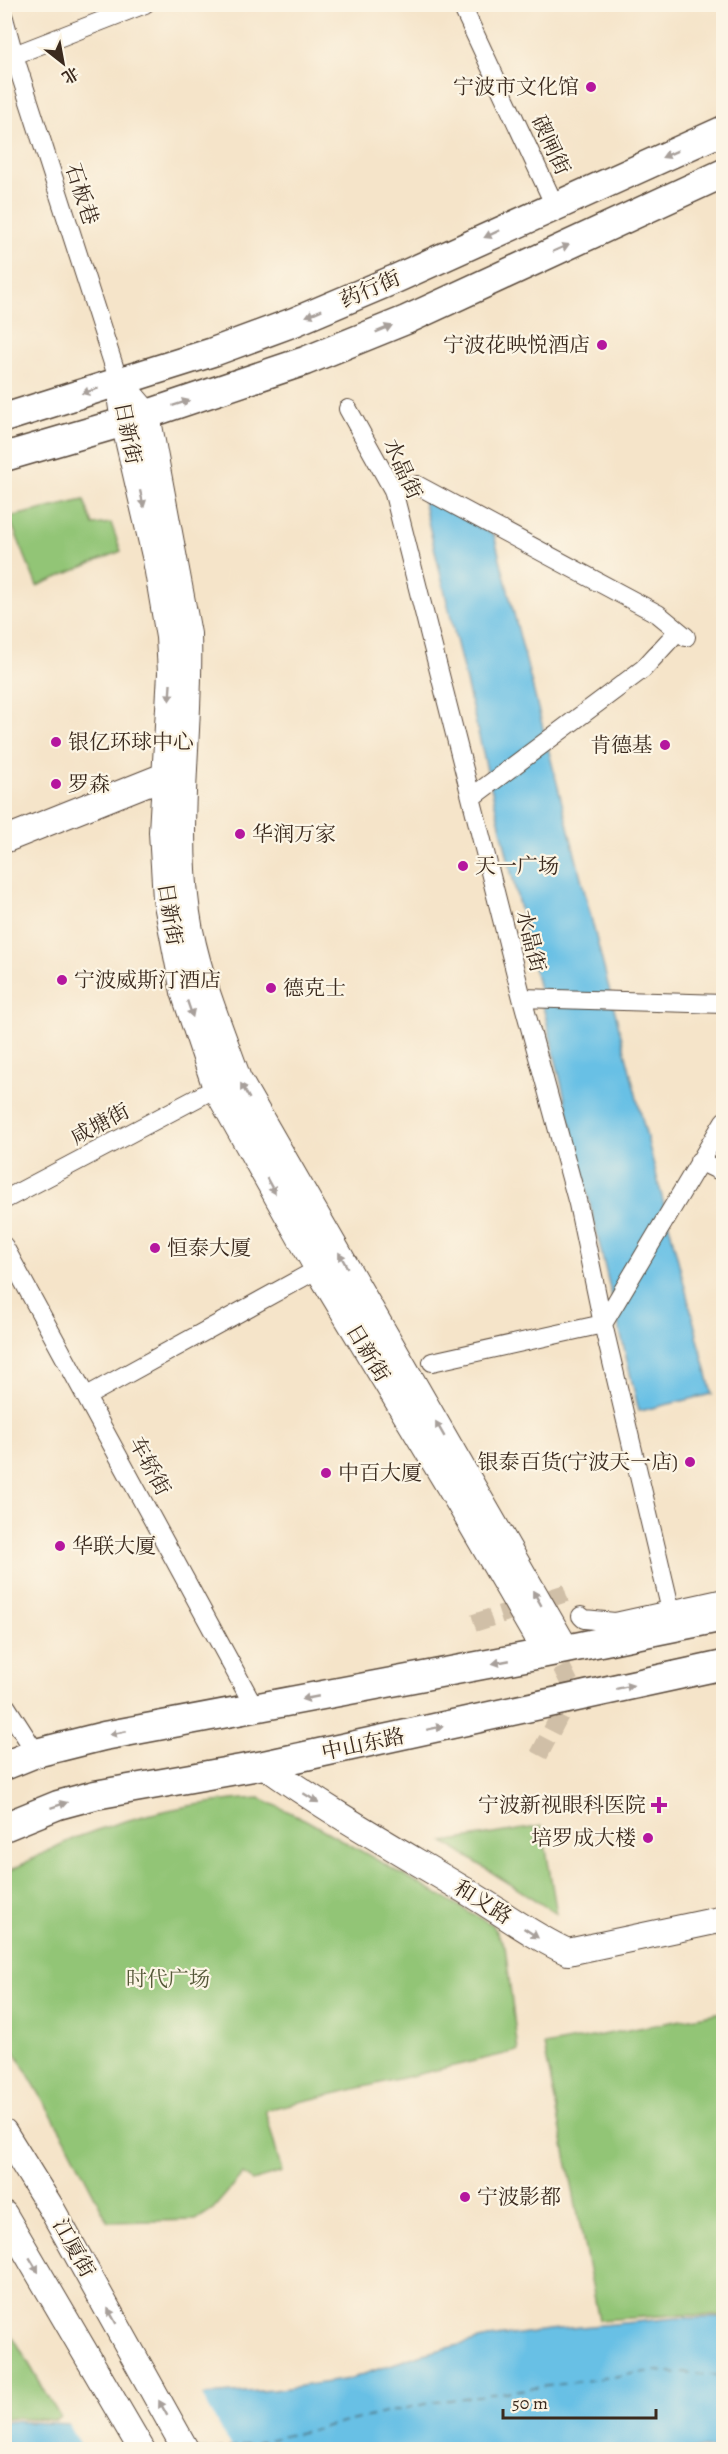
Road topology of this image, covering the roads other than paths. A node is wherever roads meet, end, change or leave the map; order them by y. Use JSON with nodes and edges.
{"nodes":[{"id":1,"x":145,"y":4,"type":"edge"},
{"id":2,"x":461,"y":4,"type":"edge"},
{"id":3,"x":4,"y":18,"type":"edge"},
{"id":4,"x":9,"y":57,"type":"edge"},
{"id":5,"x":723,"y":130,"type":"edge"},
{"id":6,"x":723,"y":173,"type":"edge"},
{"id":7,"x":555,"y":206,"type":"junction"},
{"id":8,"x":119,"y":382,"type":"junction"},
{"id":9,"x":348,"y":409,"type":"dead end"},
{"id":10,"x":4,"y":418,"type":"edge"},
{"id":11,"x":135,"y":418,"type":"junction"},
{"id":12,"x":4,"y":457,"type":"edge"},
{"id":13,"x":393,"y":490,"type":"junction"},
{"id":14,"x":164,"y":776,"type":"junction"},
{"id":15,"x":472,"y":797,"type":"junction"},
{"id":16,"x":4,"y":840,"type":"edge"},
{"id":17,"x":530,"y":998,"type":"junction"},
{"id":18,"x":723,"y":1004,"type":"edge"},
{"id":19,"x":216,"y":1088,"type":"junction"},
{"id":20,"x":723,"y":1121,"type":"edge"},
{"id":21,"x":699,"y":1161,"type":"junction"},
{"id":22,"x":723,"y":1173,"type":"edge"},
{"id":23,"x":4,"y":1200,"type":"edge"},
{"id":24,"x":4,"y":1246,"type":"edge"},
{"id":25,"x":318,"y":1269,"type":"junction"},
{"id":26,"x":603,"y":1324,"type":"junction"},
{"id":27,"x":432,"y":1362,"type":"dead end"},
{"id":28,"x":87,"y":1396,"type":"junction"},
{"id":29,"x":723,"y":1598,"type":"edge"},
{"id":30,"x":671,"y":1611,"type":"junction"},
{"id":31,"x":581,"y":1616,"type":"dead end"},
{"id":32,"x":723,"y":1617,"type":"edge"},
{"id":33,"x":556,"y":1651,"type":"junction"},
{"id":34,"x":723,"y":1665,"type":"edge"},
{"id":35,"x":4,"y":1703,"type":"edge"},
{"id":36,"x":255,"y":1708,"type":"junction"},
{"id":37,"x":36,"y":1753,"type":"junction"},
{"id":38,"x":264,"y":1765,"type":"junction"},
{"id":39,"x":4,"y":1766,"type":"edge"},
{"id":40,"x":4,"y":1827,"type":"edge"},
{"id":41,"x":723,"y":1919,"type":"edge"},
{"id":42,"x":4,"y":2132,"type":"edge"},
{"id":43,"x":4,"y":2214,"type":"edge"},
{"id":44,"x":142,"y":2450,"type":"edge"},
{"id":45,"x":186,"y":2450,"type":"edge"}],
"edges":[{"from":1,"to":4,"type":"street"},
{"from":2,"to":7,"type":"street","name":"碶闸街"},
{"from":3,"to":4,"type":"street","name":"石板巷"},
{"from":4,"to":8,"type":"street","name":"石板巷"},
{"from":5,"to":7,"type":"main road","name":"药行街","one_way":true},
{"from":11,"to":6,"type":"main road","name":"药行街","one_way":true},
{"from":7,"to":8,"type":"main road","name":"药行街","one_way":true},
{"from":8,"to":10,"type":"main road","name":"药行街","one_way":true},
{"from":8,"to":11,"type":"street","name":"日新街"},
{"from":9,"to":13,"type":"street","name":"水晶街"},
{"from":11,"to":12,"type":"main road","name":"药行街"},
{"from":11,"to":14,"type":"street","name":"日新街","one_way":true},
{"from":33,"to":11,"type":"street","name":"日新街","one_way":true},
{"from":13,"to":15,"type":"street","name":"水晶街"},
{"from":13,"to":15,"type":"street"},
{"from":14,"to":16,"type":"street"},
{"from":14,"to":19,"type":"street","name":"日新街","one_way":true},
{"from":15,"to":17,"type":"street","name":"水晶街"},
{"from":17,"to":18,"type":"street"},
{"from":17,"to":26,"type":"street","name":"水晶街"},
{"from":19,"to":23,"type":"street","name":"咸塘街"},
{"from":19,"to":25,"type":"street","name":"日新街","one_way":true},
{"from":20,"to":21,"type":"street"},
{"from":21,"to":22,"type":"street"},
{"from":21,"to":26,"type":"street"},
{"from":24,"to":28,"type":"street","name":"车轿街"},
{"from":25,"to":28,"type":"street"},
{"from":25,"to":33,"type":"street","name":"日新街"},
{"from":26,"to":27,"type":"street"},
{"from":26,"to":30,"type":"street","name":"水晶街"},
{"from":28,"to":36,"type":"street","name":"车轿街"},
{"from":29,"to":30,"type":"street"},
{"from":30,"to":31,"type":"street"},
{"from":32,"to":33,"type":"main road"},
{"from":33,"to":36,"type":"main road","one_way":true},
{"from":38,"to":34,"type":"main road","name":"中山东路","one_way":true},
{"from":35,"to":37,"type":"street"},
{"from":36,"to":37,"type":"main road","one_way":true},
{"from":37,"to":39,"type":"main road"},
{"from":40,"to":38,"type":"main road","name":"中山东路","one_way":true},
{"from":38,"to":41,"type":"street","name":"和义路","one_way":true},
{"from":45,"to":42,"type":"street","name":"江厦街","one_way":true},
{"from":43,"to":44,"type":"street","name":"江厦街","one_way":true}]}
